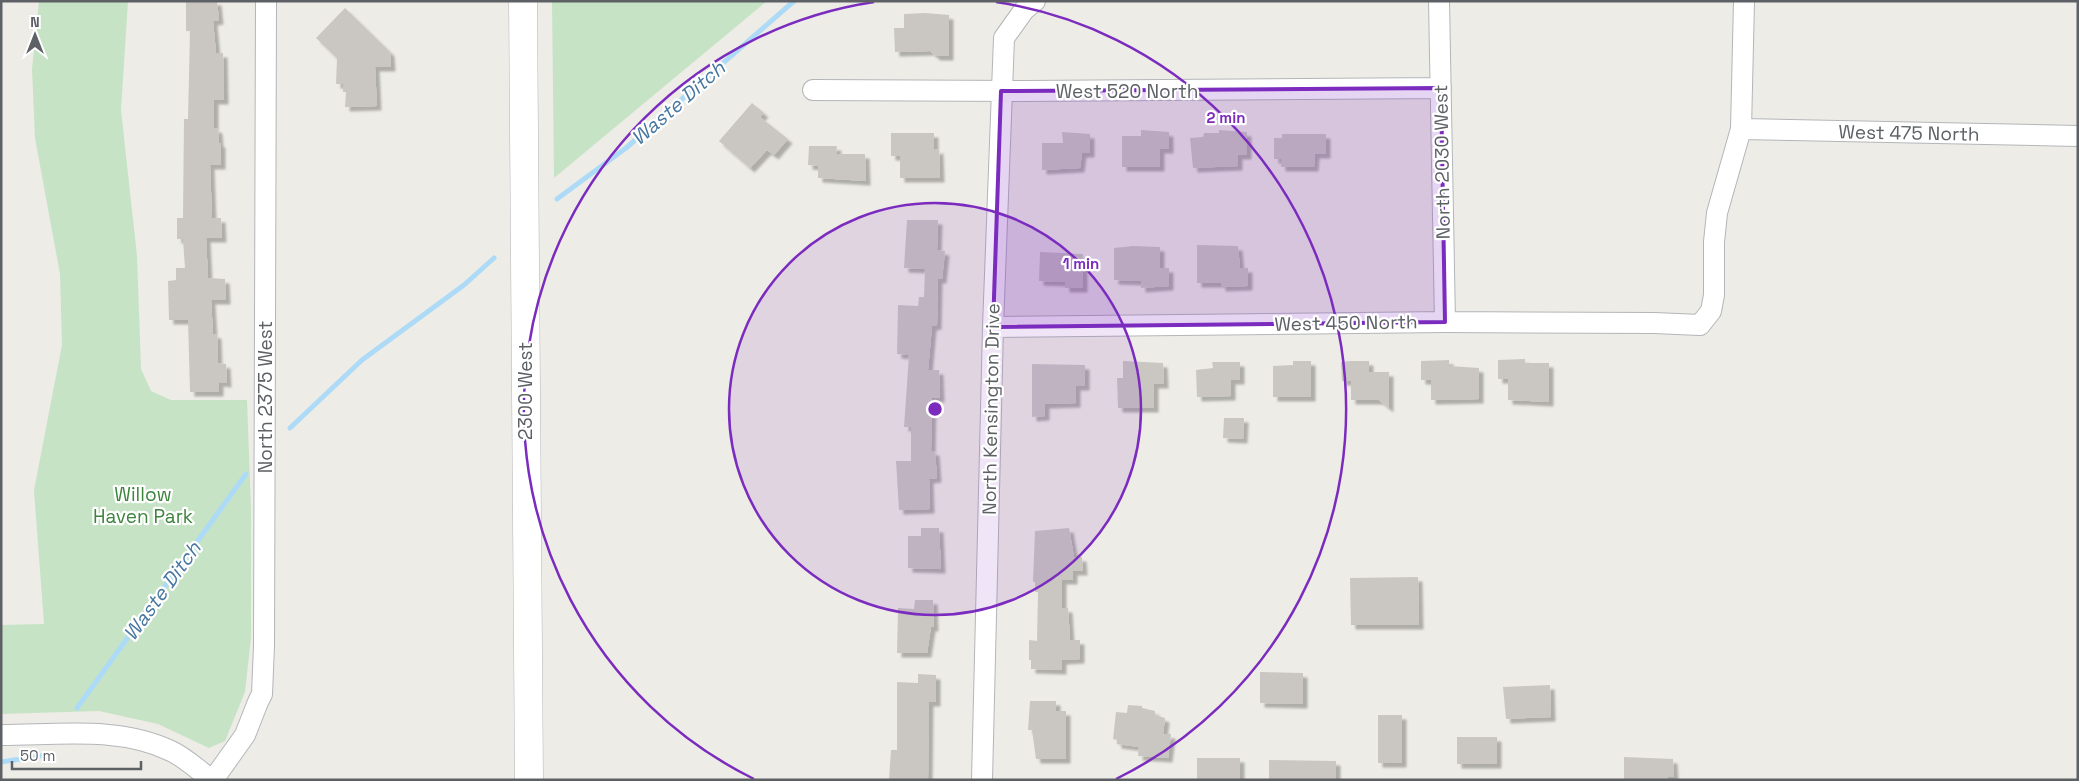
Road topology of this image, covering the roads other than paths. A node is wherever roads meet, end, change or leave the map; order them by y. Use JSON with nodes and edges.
{"nodes":[{"id":1,"x":266,"y":1,"type":"edge"},
{"id":2,"x":523,"y":1,"type":"edge"},
{"id":3,"x":1035,"y":1,"type":"edge"},
{"id":4,"x":1439,"y":1,"type":"edge"},
{"id":5,"x":1744,"y":1,"type":"edge"},
{"id":6,"x":1441,"y":88,"type":"junction"},
{"id":7,"x":813,"y":90,"type":"dead end"},
{"id":8,"x":1001,"y":92,"type":"junction"},
{"id":9,"x":1741,"y":129,"type":"junction"},
{"id":10,"x":2078,"y":136,"type":"edge"},
{"id":11,"x":1445,"y":322,"type":"junction"},
{"id":12,"x":993,"y":328,"type":"junction"},
{"id":13,"x":1,"y":735,"type":"edge"},
{"id":14,"x":212,"y":780,"type":"edge"},
{"id":15,"x":529,"y":780,"type":"edge"},
{"id":16,"x":982,"y":780,"type":"edge"}],
"edges":[{"from":1,"to":14,"type":"street","name":"North 2375 West"},
{"from":2,"to":15,"type":"main road","name":"2300 West"},
{"from":3,"to":8,"type":"street","name":"North Kensington Drive"},
{"from":4,"to":6,"type":"street","name":"North 2030 West"},
{"from":5,"to":9,"type":"street"},
{"from":6,"to":8,"type":"street","name":"West 520 North"},
{"from":6,"to":11,"type":"street","name":"North 2030 West"},
{"from":7,"to":8,"type":"street","name":"West 520 North"},
{"from":8,"to":12,"type":"street","name":"North Kensington Drive"},
{"from":9,"to":10,"type":"street","name":"West 475 North"},
{"from":9,"to":11,"type":"street","name":"West 450 North"},
{"from":11,"to":12,"type":"street","name":"West 450 North"},
{"from":12,"to":16,"type":"street","name":"North Kensington Drive"},
{"from":13,"to":14,"type":"street"}]}
